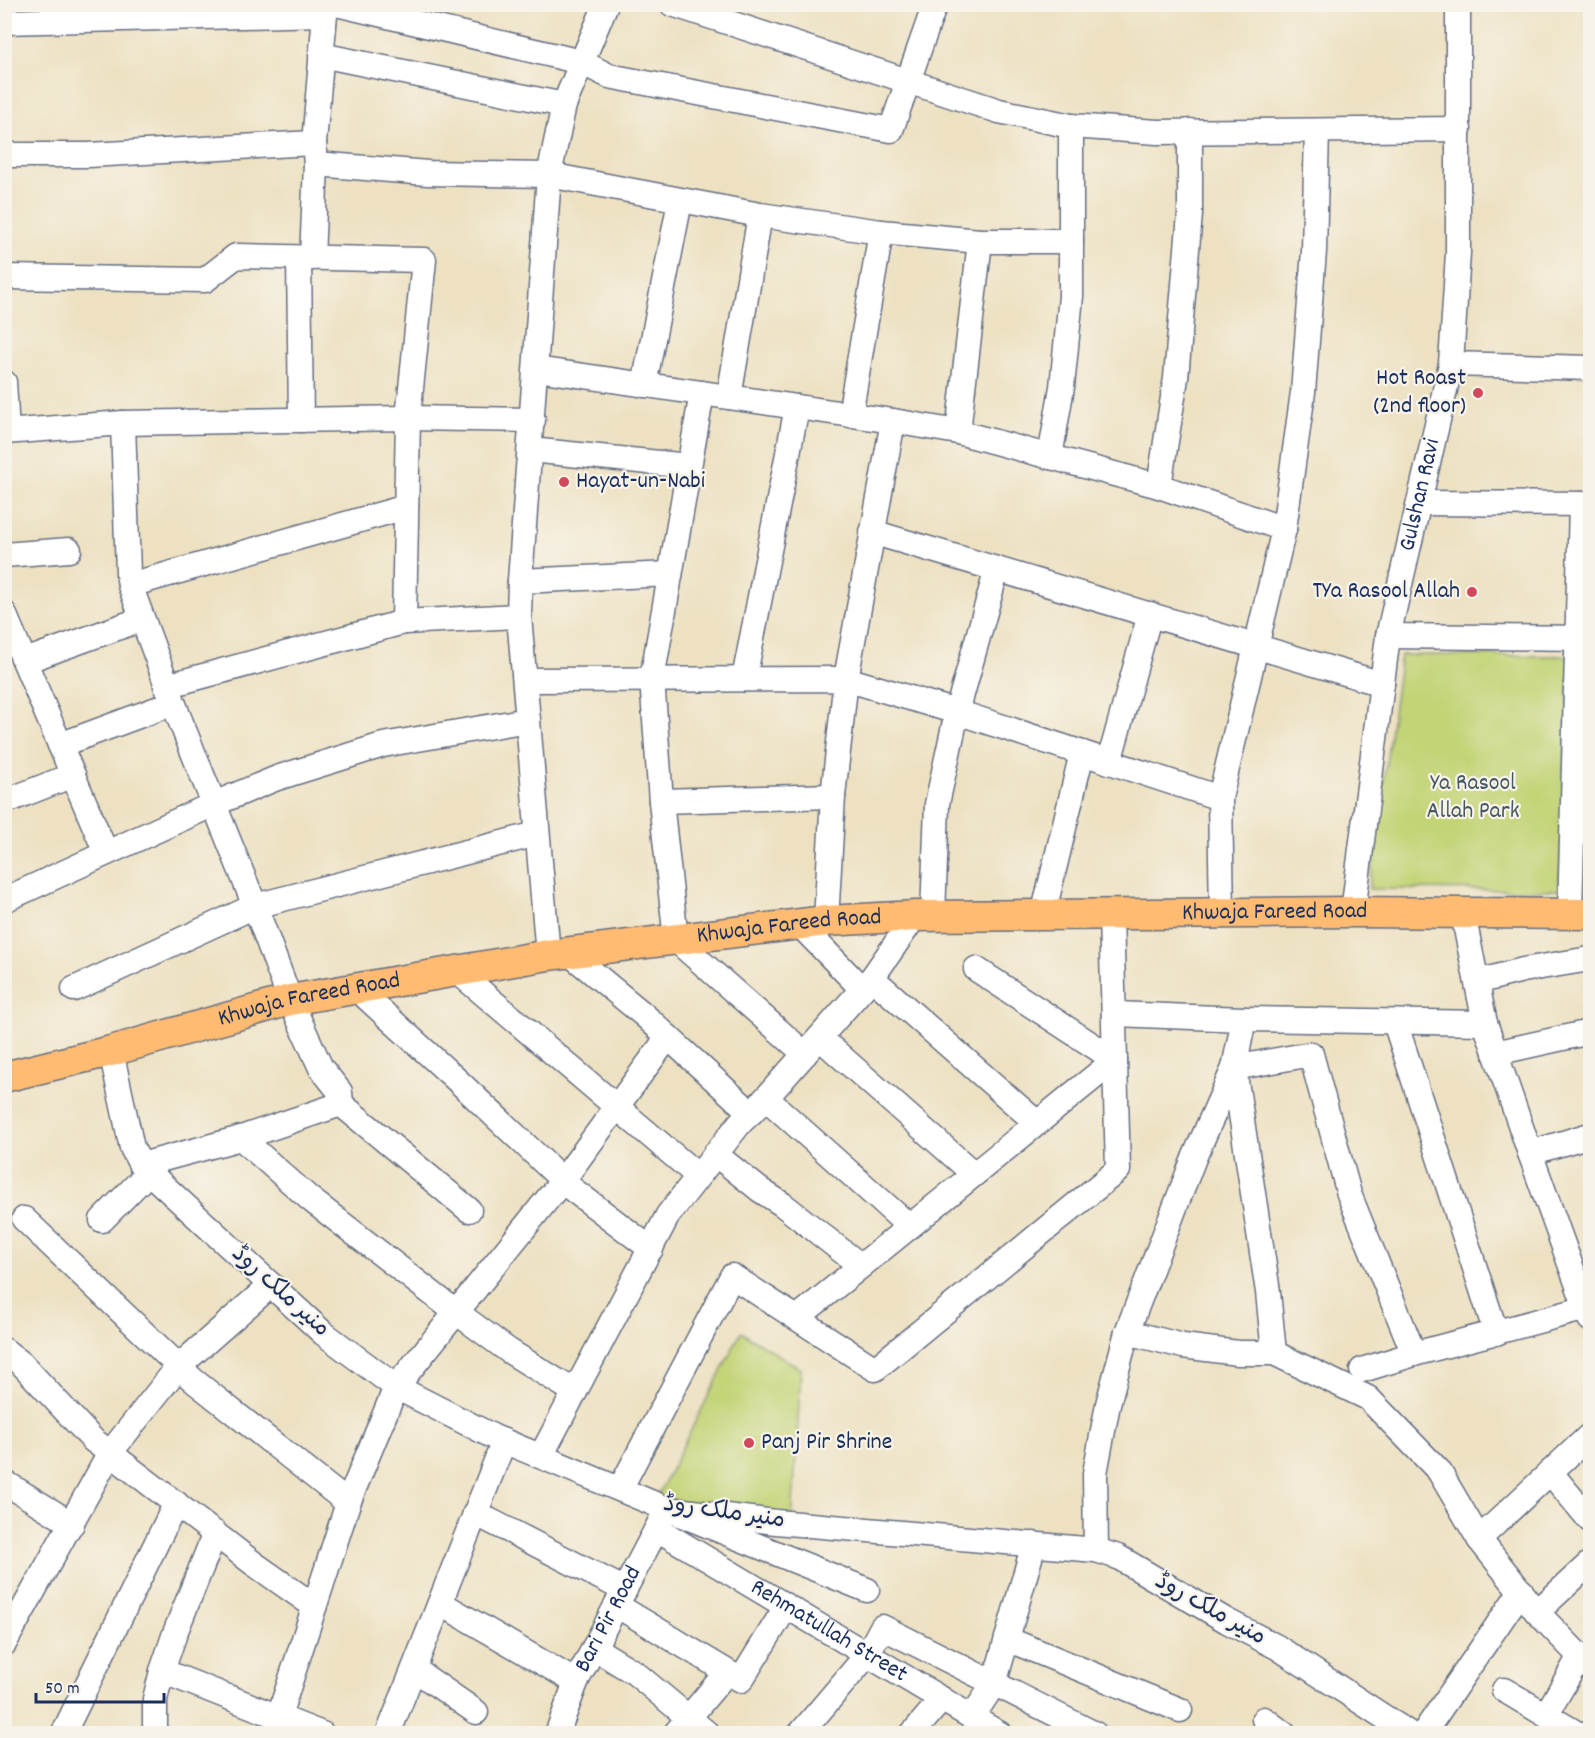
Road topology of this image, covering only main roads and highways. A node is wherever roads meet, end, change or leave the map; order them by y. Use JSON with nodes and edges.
{"nodes":[{"id":1,"x":1580,"y":914,"type":"edge"},
{"id":2,"x":4,"y":1077,"type":"edge"}],
"edges":[{"from":1,"to":2,"type":"main road","name":"Khwaja Fareed Road"}]}
